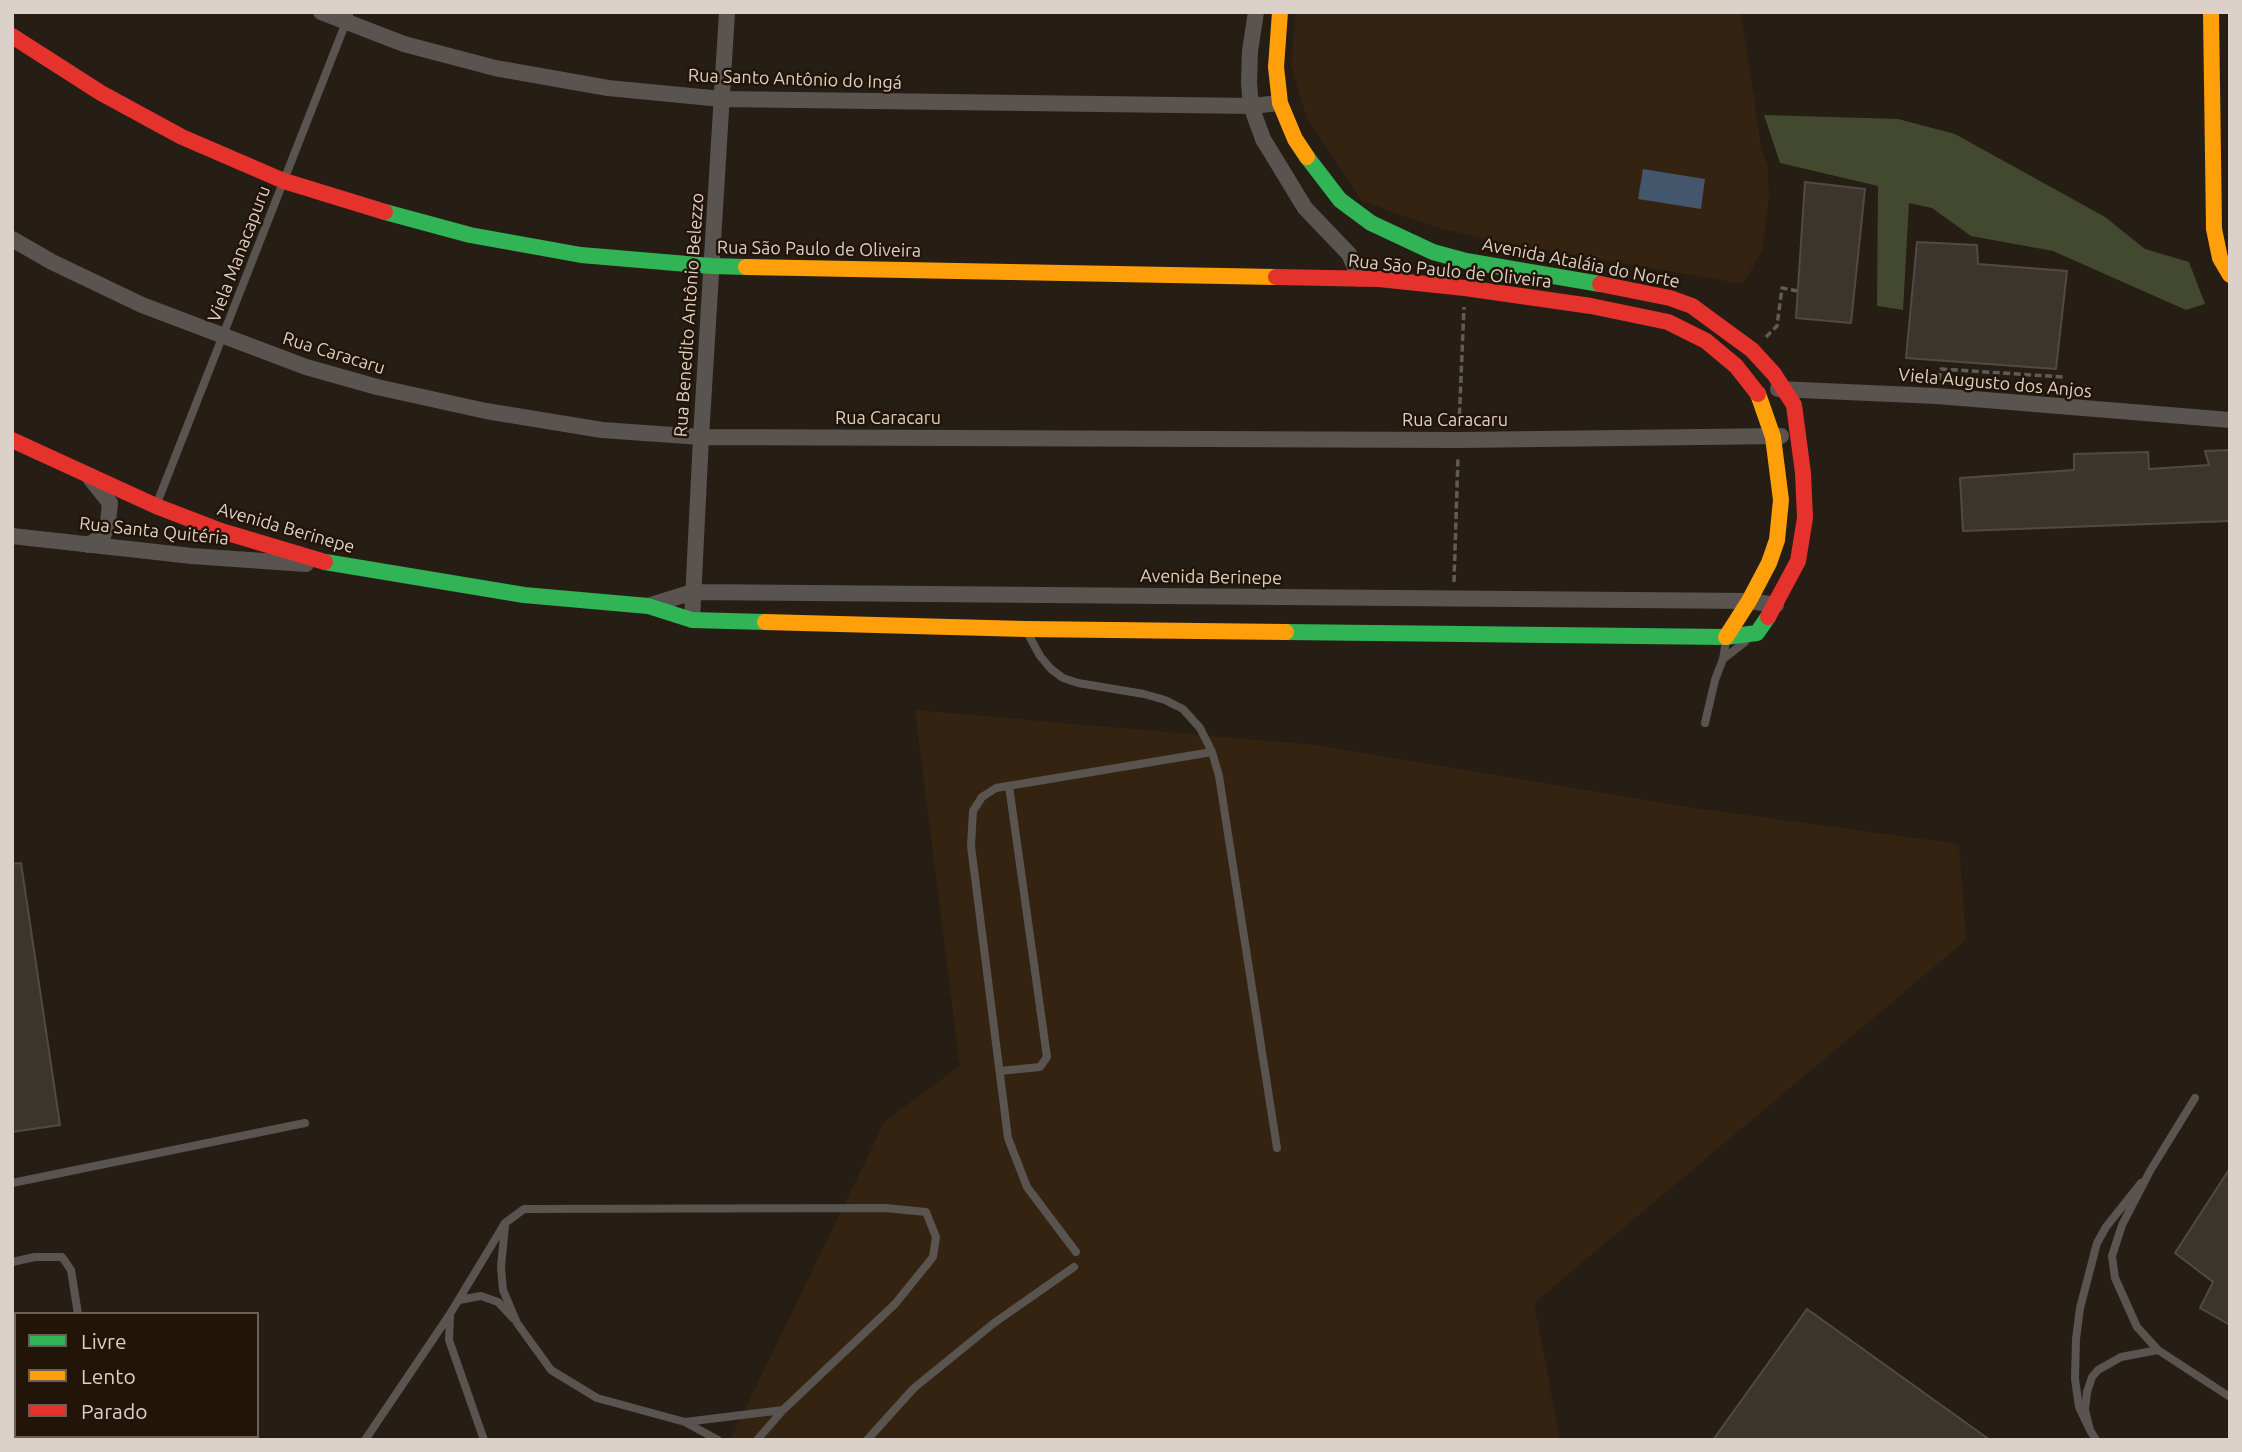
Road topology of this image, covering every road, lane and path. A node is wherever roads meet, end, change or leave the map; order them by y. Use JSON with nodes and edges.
{"nodes":[{"id":1,"x":321,"y":12,"type":"edge"},
{"id":2,"x":727,"y":12,"type":"edge"},
{"id":3,"x":1256,"y":12,"type":"edge"},
{"id":4,"x":1280,"y":12,"type":"edge"},
{"id":5,"x":2211,"y":12,"type":"edge"},
{"id":6,"x":348,"y":18,"type":"edge"},
{"id":7,"x":12,"y":36,"type":"edge"},
{"id":8,"x":722,"y":99,"type":"junction"},
{"id":9,"x":1280,"y":103,"type":"junction"},
{"id":10,"x":1251,"y":107,"type":"junction"},
{"id":11,"x":284,"y":181,"type":"junction"},
{"id":12,"x":12,"y":239,"type":"edge"},
{"id":13,"x":711,"y":266,"type":"junction"},
{"id":14,"x":2230,"y":275,"type":"edge"},
{"id":15,"x":1360,"y":279,"type":"junction"},
{"id":16,"x":1797,"y":291,"type":"dead end"},
{"id":17,"x":224,"y":336,"type":"junction"},
{"id":18,"x":1759,"y":343,"type":"dead end"},
{"id":19,"x":2063,"y":377,"type":"dead end"},
{"id":20,"x":1783,"y":388,"type":"junction"},
{"id":21,"x":1758,"y":394,"type":"junction"},
{"id":22,"x":1937,"y":396,"type":"junction"},
{"id":23,"x":2230,"y":420,"type":"edge"},
{"id":24,"x":1799,"y":433,"type":"junction"},
{"id":25,"x":701,"y":437,"type":"junction"},
{"id":26,"x":1773,"y":437,"type":"junction"},
{"id":27,"x":12,"y":440,"type":"edge"},
{"id":28,"x":89,"y":476,"type":"junction"},
{"id":29,"x":156,"y":506,"type":"junction"},
{"id":30,"x":12,"y":536,"type":"edge"},
{"id":31,"x":89,"y":545,"type":"junction"},
{"id":32,"x":333,"y":565,"type":"junction"},
{"id":33,"x":693,"y":592,"type":"junction"},
{"id":34,"x":1749,"y":601,"type":"junction"},
{"id":35,"x":1776,"y":605,"type":"junction"},
{"id":36,"x":648,"y":606,"type":"junction"},
{"id":37,"x":692,"y":620,"type":"junction"},
{"id":38,"x":1025,"y":629,"type":"junction"},
{"id":39,"x":1757,"y":633,"type":"junction"},
{"id":40,"x":1726,"y":637,"type":"junction"},
{"id":41,"x":1723,"y":659,"type":"junction"},
{"id":42,"x":1705,"y":723,"type":"dead end"},
{"id":43,"x":1212,"y":752,"type":"junction"},
{"id":44,"x":1009,"y":786,"type":"junction"},
{"id":45,"x":1000,"y":1072,"type":"junction"},
{"id":46,"x":2195,"y":1098,"type":"dead end"},
{"id":47,"x":306,"y":1123,"type":"dead end"},
{"id":48,"x":1277,"y":1148,"type":"dead end"},
{"id":49,"x":2150,"y":1171,"type":"junction"},
{"id":50,"x":12,"y":1183,"type":"edge"},
{"id":51,"x":505,"y":1223,"type":"junction"},
{"id":52,"x":1076,"y":1252,"type":"dead end"},
{"id":53,"x":12,"y":1262,"type":"edge"},
{"id":54,"x":1074,"y":1267,"type":"dead end"},
{"id":55,"x":459,"y":1300,"type":"junction"},
{"id":56,"x":78,"y":1312,"type":"edge"},
{"id":57,"x":450,"y":1314,"type":"junction"},
{"id":58,"x":517,"y":1322,"type":"junction"},
{"id":59,"x":2158,"y":1350,"type":"junction"},
{"id":60,"x":2230,"y":1397,"type":"edge"},
{"id":61,"x":783,"y":1410,"type":"junction"},
{"id":62,"x":685,"y":1422,"type":"junction"},
{"id":63,"x":2090,"y":1430,"type":"junction"},
{"id":64,"x":365,"y":1440,"type":"edge"},
{"id":65,"x":484,"y":1440,"type":"edge"},
{"id":66,"x":718,"y":1440,"type":"edge"},
{"id":67,"x":757,"y":1440,"type":"edge"},
{"id":68,"x":867,"y":1440,"type":"edge"},
{"id":69,"x":2096,"y":1440,"type":"edge"}],
"edges":[{"from":1,"to":6,"type":"street","name":"Rua Santo Antônio do Ingá"},
{"from":2,"to":8,"type":"street","name":"Rua Benedito Antônio Belezzo"},
{"from":3,"to":10,"type":"street"},
{"from":4,"to":9,"type":"street","name":"Avenida Ataláia do Norte"},
{"from":5,"to":14,"type":"street"},
{"from":6,"to":8,"type":"street","name":"Rua Santo Antônio do Ingá"},
{"from":6,"to":11,"type":"lane","name":"Viela Manacapuru"},
{"from":7,"to":11,"type":"street","name":"Rua São Paulo de Oliveira"},
{"from":8,"to":10,"type":"street","name":"Rua Santo Antônio do Ingá"},
{"from":8,"to":13,"type":"street","name":"Rua Benedito Antônio Belezzo"},
{"from":9,"to":10,"type":"street","name":"Rua Santo Antônio do Ingá"},
{"from":9,"to":20,"type":"street","name":"Avenida Ataláia do Norte"},
{"from":10,"to":15,"type":"street"},
{"from":11,"to":13,"type":"street","name":"Rua São Paulo de Oliveira"},
{"from":11,"to":17,"type":"lane","name":"Viela Manacapuru"},
{"from":12,"to":17,"type":"street","name":"Rua Caracaru"},
{"from":13,"to":15,"type":"street","name":"Rua São Paulo de Oliveira"},
{"from":13,"to":25,"type":"street","name":"Rua Benedito Antônio Belezzo"},
{"from":15,"to":21,"type":"street","name":"Rua São Paulo de Oliveira"},
{"from":16,"to":18,"type":"path"},
{"from":17,"to":25,"type":"street","name":"Rua Caracaru"},
{"from":17,"to":29,"type":"lane","name":"Viela Manacapuru"},
{"from":19,"to":22,"type":"path"},
{"from":20,"to":21,"type":"street","name":"Viela Augusto dos Anjos"},
{"from":20,"to":22,"type":"street","name":"Viela Augusto dos Anjos"},
{"from":20,"to":24,"type":"street","name":"Avenida Ataláia do Norte"},
{"from":21,"to":26,"type":"street"},
{"from":22,"to":23,"type":"street","name":"Viela Augusto dos Anjos"},
{"from":24,"to":26,"type":"street","name":"Rua Caracaru"},
{"from":24,"to":35,"type":"street","name":"Avenida Ataláia do Norte"},
{"from":25,"to":26,"type":"street","name":"Rua Caracaru"},
{"from":25,"to":33,"type":"street","name":"Rua Benedito Antônio Belezzo"},
{"from":26,"to":34,"type":"street"},
{"from":27,"to":28,"type":"street","name":"Avenida Berinepe"},
{"from":28,"to":29,"type":"street","name":"Avenida Berinepe"},
{"from":28,"to":31,"type":"street"},
{"from":29,"to":32,"type":"street","name":"Avenida Berinepe"},
{"from":30,"to":31,"type":"street","name":"Rua Santa Quitéria"},
{"from":31,"to":32,"type":"street","name":"Rua Santa Quitéria"},
{"from":32,"to":36,"type":"street","name":"Avenida Berinepe"},
{"from":33,"to":34,"type":"street","name":"Avenida Berinepe"},
{"from":33,"to":36,"type":"street","name":"Avenida Berinepe"},
{"from":33,"to":37,"type":"street","name":"Rua Benedito Antônio Belezzo"},
{"from":34,"to":35,"type":"street","name":"Avenida Berinepe"},
{"from":34,"to":40,"type":"street"},
{"from":35,"to":39,"type":"street","name":"Avenida Ataláia do Norte"},
{"from":36,"to":37,"type":"street","name":"Avenida Berinepe"},
{"from":37,"to":38,"type":"street","name":"Avenida Berinepe"},
{"from":38,"to":40,"type":"street","name":"Avenida Berinepe"},
{"from":38,"to":43,"type":"lane"},
{"from":39,"to":40,"type":"street","name":"Avenida Berinepe"},
{"from":39,"to":41,"type":"lane","name":"Avenida Ataláia do Norte"},
{"from":40,"to":41,"type":"lane"},
{"from":41,"to":42,"type":"lane"},
{"from":43,"to":44,"type":"lane"},
{"from":43,"to":48,"type":"lane"},
{"from":44,"to":45,"type":"lane"},
{"from":44,"to":45,"type":"lane"},
{"from":45,"to":52,"type":"lane"},
{"from":46,"to":49,"type":"lane"},
{"from":47,"to":50,"type":"lane"},
{"from":49,"to":59,"type":"lane"},
{"from":49,"to":63,"type":"lane"},
{"from":51,"to":55,"type":"lane"},
{"from":51,"to":58,"type":"lane"},
{"from":51,"to":61,"type":"lane"},
{"from":53,"to":56,"type":"lane"},
{"from":54,"to":68,"type":"lane"},
{"from":55,"to":57,"type":"lane"},
{"from":55,"to":58,"type":"lane"},
{"from":57,"to":64,"type":"lane"},
{"from":57,"to":65,"type":"lane"},
{"from":58,"to":62,"type":"lane"},
{"from":59,"to":60,"type":"lane"},
{"from":59,"to":63,"type":"lane"},
{"from":61,"to":62,"type":"lane"},
{"from":61,"to":67,"type":"lane"},
{"from":62,"to":66,"type":"lane"},
{"from":63,"to":69,"type":"lane"}]}
